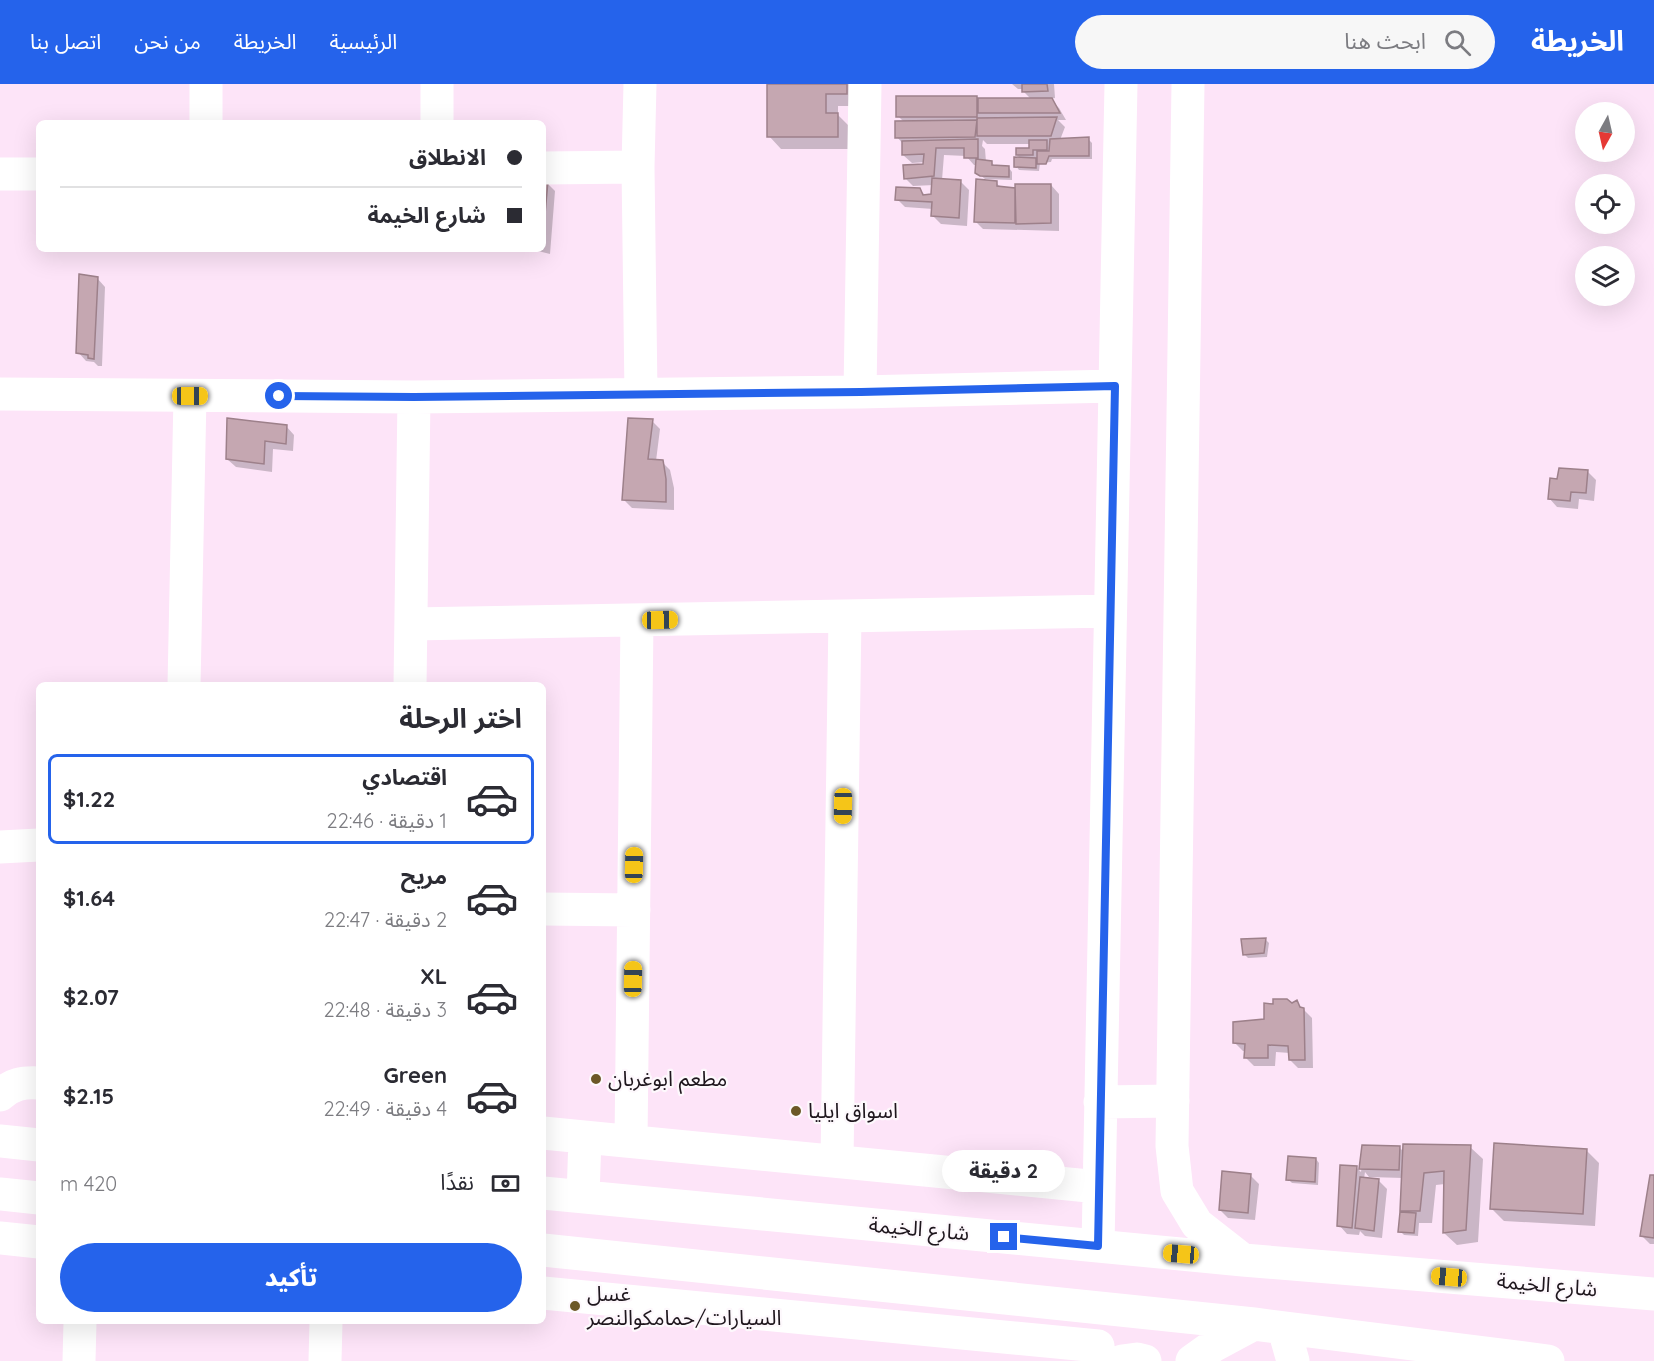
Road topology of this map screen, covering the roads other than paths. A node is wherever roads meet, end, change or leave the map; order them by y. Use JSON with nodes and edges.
{"nodes":[{"id":1,"x":206,"y":84,"type":"edge"},
{"id":2,"x":437,"y":84,"type":"edge"},
{"id":3,"x":640,"y":84,"type":"edge"},
{"id":4,"x":865,"y":84,"type":"edge"},
{"id":5,"x":1121,"y":84,"type":"edge"},
{"id":6,"x":1188,"y":84,"type":"edge"},
{"id":7,"x":206,"y":120,"type":"edge"},
{"id":8,"x":437,"y":120,"type":"edge"},
{"id":9,"x":638,"y":167,"type":"junction"},
{"id":10,"x":546,"y":168,"type":"edge"},
{"id":11,"x":0,"y":174,"type":"edge"},
{"id":12,"x":36,"y":174,"type":"edge"},
{"id":13,"x":1115,"y":386,"type":"junction"},
{"id":14,"x":861,"y":392,"type":"junction"},
{"id":15,"x":0,"y":394,"type":"edge"},
{"id":16,"x":641,"y":394,"type":"junction"},
{"id":17,"x":190,"y":396,"type":"junction"},
{"id":18,"x":414,"y":397,"type":"junction"},
{"id":19,"x":1110,"y":611,"type":"junction"},
{"id":20,"x":845,"y":616,"type":"junction"},
{"id":21,"x":637,"y":620,"type":"junction"},
{"id":22,"x":411,"y":624,"type":"junction"},
{"id":23,"x":184,"y":682,"type":"edge"},
{"id":24,"x":410,"y":682,"type":"edge"},
{"id":25,"x":36,"y":845,"type":"edge"},
{"id":26,"x":0,"y":846,"type":"edge"},
{"id":27,"x":546,"y":909,"type":"edge"},
{"id":28,"x":634,"y":910,"type":"junction"},
{"id":29,"x":36,"y":1083,"type":"edge"},
{"id":30,"x":0,"y":1095,"type":"edge"},
{"id":31,"x":1173,"y":1101,"type":"junction"},
{"id":32,"x":1100,"y":1102,"type":"junction"},
{"id":33,"x":546,"y":1133,"type":"edge"},
{"id":34,"x":585,"y":1137,"type":"junction"},
{"id":35,"x":0,"y":1141,"type":"edge"},
{"id":36,"x":631,"y":1141,"type":"junction"},
{"id":37,"x":36,"y":1145,"type":"edge"},
{"id":38,"x":837,"y":1161,"type":"junction"},
{"id":39,"x":1099,"y":1187,"type":"junction"},
{"id":40,"x":546,"y":1193,"type":"edge"},
{"id":41,"x":0,"y":1194,"type":"edge"},
{"id":42,"x":36,"y":1196,"type":"edge"},
{"id":43,"x":583,"y":1197,"type":"junction"},
{"id":44,"x":0,"y":1238,"type":"edge"},
{"id":45,"x":36,"y":1242,"type":"edge"},
{"id":46,"x":1098,"y":1246,"type":"junction"},
{"id":47,"x":546,"y":1250,"type":"edge"},
{"id":48,"x":1243,"y":1260,"type":"junction"},
{"id":49,"x":546,"y":1293,"type":"edge"},
{"id":50,"x":1654,"y":1294,"type":"edge"},
{"id":51,"x":1068,"y":1304,"type":"junction"},
{"id":52,"x":80,"y":1324,"type":"edge"},
{"id":53,"x":326,"y":1324,"type":"edge"},
{"id":54,"x":1269,"y":1327,"type":"junction"},
{"id":55,"x":1108,"y":1356,"type":"edge"},
{"id":56,"x":1473,"y":1356,"type":"edge"},
{"id":57,"x":79,"y":1361,"type":"edge"},
{"id":58,"x":326,"y":1361,"type":"edge"},
{"id":59,"x":1146,"y":1361,"type":"edge"},
{"id":60,"x":1191,"y":1361,"type":"edge"},
{"id":61,"x":1293,"y":1361,"type":"edge"},
{"id":62,"x":1548,"y":1361,"type":"edge"}],
"edges":[{"from":1,"to":7,"type":"street"},
{"from":2,"to":8,"type":"street"},
{"from":3,"to":9,"type":"street"},
{"from":4,"to":14,"type":"street"},
{"from":5,"to":13,"type":"street"},
{"from":6,"to":31,"type":"street"},
{"from":9,"to":10,"type":"street"},
{"from":9,"to":16,"type":"street"},
{"from":11,"to":12,"type":"street"},
{"from":13,"to":14,"type":"street"},
{"from":13,"to":19,"type":"street"},
{"from":14,"to":16,"type":"street"},
{"from":15,"to":17,"type":"street"},
{"from":16,"to":18,"type":"street"},
{"from":17,"to":18,"type":"street"},
{"from":17,"to":23,"type":"street"},
{"from":18,"to":22,"type":"street"},
{"from":19,"to":20,"type":"street"},
{"from":19,"to":32,"type":"street"},
{"from":20,"to":21,"type":"street"},
{"from":20,"to":38,"type":"street"},
{"from":21,"to":22,"type":"street"},
{"from":21,"to":28,"type":"street"},
{"from":22,"to":24,"type":"street"},
{"from":25,"to":26,"type":"street"},
{"from":27,"to":28,"type":"street"},
{"from":28,"to":36,"type":"street"},
{"from":29,"to":30,"type":"street"},
{"from":31,"to":32,"type":"street"},
{"from":31,"to":48,"type":"street"},
{"from":32,"to":39,"type":"street"},
{"from":33,"to":34,"type":"street"},
{"from":34,"to":36,"type":"street"},
{"from":34,"to":43,"type":"street"},
{"from":35,"to":37,"type":"street"},
{"from":36,"to":38,"type":"street"},
{"from":38,"to":39,"type":"street"},
{"from":39,"to":46,"type":"street"},
{"from":40,"to":43,"type":"street","name":"شارع الخيمة"},
{"from":41,"to":42,"type":"street"},
{"from":43,"to":46,"type":"street","name":"شارع الخيمة"},
{"from":44,"to":45,"type":"street"},
{"from":46,"to":48,"type":"street","name":"شارع الخيمة"},
{"from":47,"to":51,"type":"street"},
{"from":48,"to":50,"type":"street","name":"شارع الخيمة"},
{"from":49,"to":55,"type":"street"},
{"from":51,"to":54,"type":"street"},
{"from":51,"to":55,"type":"street"},
{"from":52,"to":57,"type":"street"},
{"from":53,"to":58,"type":"street"},
{"from":54,"to":56,"type":"street"},
{"from":54,"to":60,"type":"street"},
{"from":54,"to":61,"type":"street"},
{"from":55,"to":59,"type":"street"},
{"from":56,"to":62,"type":"street"}]}
